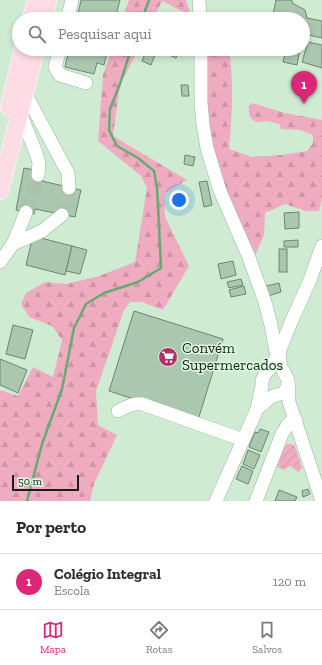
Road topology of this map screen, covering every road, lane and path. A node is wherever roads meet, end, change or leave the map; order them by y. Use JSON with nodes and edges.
{"nodes":[{"id":1,"x":36,"y":0,"type":"edge"},
{"id":2,"x":48,"y":0,"type":"edge"},
{"id":3,"x":72,"y":0,"type":"edge"},
{"id":4,"x":199,"y":0,"type":"edge"},
{"id":5,"x":33,"y":12,"type":"edge"},
{"id":6,"x":45,"y":12,"type":"edge"},
{"id":7,"x":69,"y":12,"type":"edge"},
{"id":8,"x":200,"y":12,"type":"edge"},
{"id":9,"x":21,"y":56,"type":"edge"},
{"id":10,"x":34,"y":56,"type":"edge"},
{"id":11,"x":58,"y":56,"type":"edge"},
{"id":12,"x":201,"y":56,"type":"edge"},
{"id":13,"x":86,"y":83,"type":"dead end"},
{"id":14,"x":25,"y":93,"type":"junction"},
{"id":15,"x":20,"y":113,"type":"junction"},
{"id":16,"x":0,"y":147,"type":"edge"},
{"id":17,"x":38,"y":175,"type":"tunnel mouth"},
{"id":18,"x":69,"y":188,"type":"tunnel mouth"},
{"id":19,"x":0,"y":191,"type":"edge"},
{"id":20,"x":26,"y":212,"type":"tunnel mouth"},
{"id":21,"x":62,"y":215,"type":"tunnel mouth"},
{"id":22,"x":12,"y":244,"type":"junction"},
{"id":23,"x":322,"y":246,"type":"edge"},
{"id":24,"x":0,"y":262,"type":"edge"},
{"id":25,"x":271,"y":325,"type":"junction"},
{"id":26,"x":289,"y":326,"type":"junction"},
{"id":27,"x":278,"y":354,"type":"junction"},
{"id":28,"x":268,"y":370,"type":"junction"},
{"id":29,"x":283,"y":371,"type":"junction"},
{"id":30,"x":288,"y":385,"type":"junction"},
{"id":31,"x":262,"y":386,"type":"junction"},
{"id":32,"x":274,"y":396,"type":"junction"},
{"id":33,"x":292,"y":407,"type":"junction"},
{"id":34,"x":257,"y":409,"type":"junction"},
{"id":35,"x":118,"y":411,"type":"dead end"},
{"id":36,"x":296,"y":420,"type":"junction"},
{"id":37,"x":243,"y":440,"type":"junction"},
{"id":38,"x":321,"y":494,"type":"edge"},
{"id":39,"x":216,"y":501,"type":"edge"},
{"id":40,"x":256,"y":501,"type":"edge"}],
"edges":[{"from":1,"to":5,"type":"main road"},
{"from":2,"to":6,"type":"main road"},
{"from":3,"to":7,"type":"street"},
{"from":4,"to":8,"type":"street"},
{"from":9,"to":16,"type":"main road"},
{"from":10,"to":14,"type":"main road"},
{"from":11,"to":13,"type":"street"},
{"from":12,"to":25,"type":"street"},
{"from":14,"to":15,"type":"main road"},
{"from":14,"to":18,"type":"street"},
{"from":15,"to":17,"type":"street"},
{"from":15,"to":19,"type":"main road"},
{"from":20,"to":22,"type":"street"},
{"from":21,"to":22,"type":"street"},
{"from":22,"to":24,"type":"street"},
{"from":23,"to":26,"type":"street"},
{"from":25,"to":26,"type":"street"},
{"from":25,"to":27,"type":"street"},
{"from":26,"to":27,"type":"street"},
{"from":27,"to":28,"type":"street"},
{"from":27,"to":29,"type":"street"},
{"from":28,"to":29,"type":"street"},
{"from":28,"to":31,"type":"street"},
{"from":29,"to":30,"type":"street"},
{"from":30,"to":32,"type":"street"},
{"from":30,"to":33,"type":"street"},
{"from":31,"to":32,"type":"street"},
{"from":31,"to":34,"type":"street"},
{"from":32,"to":33,"type":"street"},
{"from":32,"to":34,"type":"street"},
{"from":33,"to":36,"type":"street"},
{"from":34,"to":37,"type":"street"},
{"from":35,"to":37,"type":"street"},
{"from":36,"to":38,"type":"street"},
{"from":36,"to":40,"type":"street"},
{"from":37,"to":39,"type":"street"}]}
